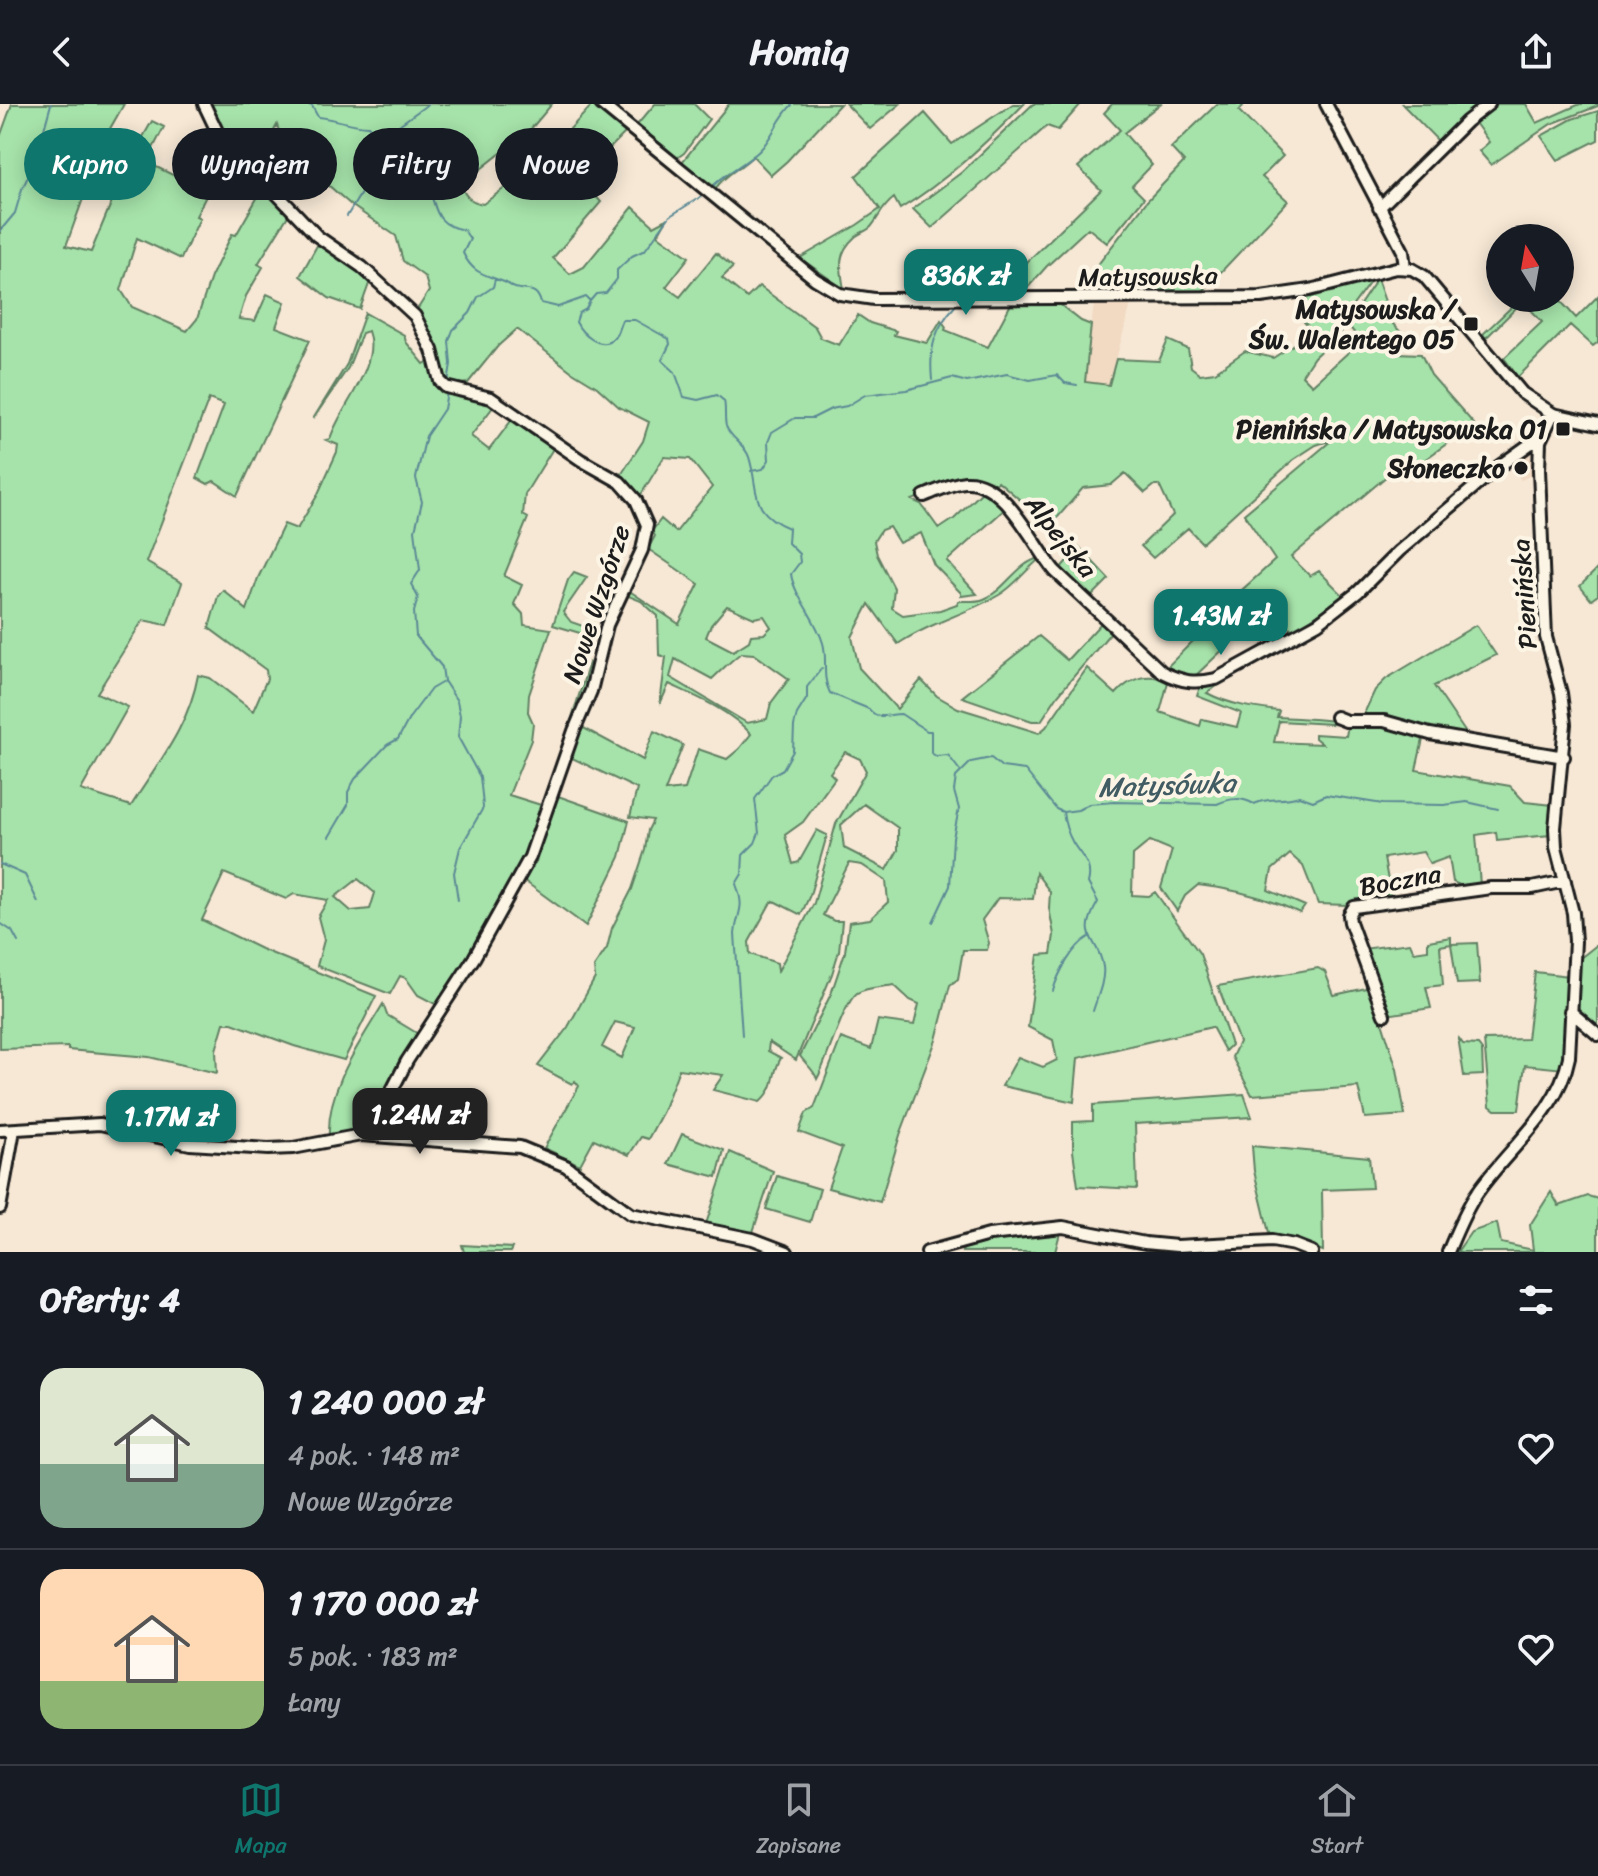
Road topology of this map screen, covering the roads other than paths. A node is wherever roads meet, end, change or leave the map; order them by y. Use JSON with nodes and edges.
{"nodes":[{"id":1,"x":204,"y":104,"type":"edge"},
{"id":2,"x":601,"y":104,"type":"edge"},
{"id":3,"x":1326,"y":104,"type":"edge"},
{"id":4,"x":1489,"y":104,"type":"edge"},
{"id":5,"x":1379,"y":208,"type":"junction"},
{"id":6,"x":1405,"y":268,"type":"junction"},
{"id":7,"x":1553,"y":414,"type":"junction"},
{"id":8,"x":1598,"y":424,"type":"edge"},
{"id":9,"x":1540,"y":441,"type":"junction"},
{"id":10,"x":924,"y":496,"type":"dead end"},
{"id":11,"x":1336,"y":717,"type":"dead end"},
{"id":12,"x":1564,"y":757,"type":"junction"},
{"id":13,"x":1565,"y":881,"type":"junction"},
{"id":14,"x":1570,"y":1011,"type":"junction"},
{"id":15,"x":1384,"y":1015,"type":"dead end"},
{"id":16,"x":1598,"y":1035,"type":"edge"},
{"id":17,"x":0,"y":1130,"type":"edge"},
{"id":18,"x":14,"y":1130,"type":"junction"},
{"id":19,"x":373,"y":1136,"type":"junction"},
{"id":20,"x":0,"y":1208,"type":"edge"},
{"id":21,"x":787,"y":1252,"type":"edge"},
{"id":22,"x":927,"y":1252,"type":"edge"},
{"id":23,"x":1312,"y":1252,"type":"edge"},
{"id":24,"x":1448,"y":1252,"type":"edge"}],
"edges":[{"from":1,"to":19,"type":"street","name":"Nowe Wzgórze"},
{"from":2,"to":6,"type":"street","name":"Matysowska"},
{"from":3,"to":5,"type":"street"},
{"from":4,"to":5,"type":"street"},
{"from":5,"to":6,"type":"street"},
{"from":6,"to":7,"type":"street"},
{"from":7,"to":8,"type":"street"},
{"from":7,"to":9,"type":"street","name":"Pienińska"},
{"from":9,"to":10,"type":"street","name":"Alpejska"},
{"from":9,"to":12,"type":"street","name":"Pienińska"},
{"from":11,"to":12,"type":"street"},
{"from":12,"to":13,"type":"street","name":"Pienińska"},
{"from":13,"to":14,"type":"street","name":"Pienińska"},
{"from":13,"to":15,"type":"street","name":"Boczna"},
{"from":14,"to":16,"type":"street"},
{"from":14,"to":24,"type":"street","name":"Pienińska"},
{"from":17,"to":18,"type":"street"},
{"from":18,"to":19,"type":"street"},
{"from":18,"to":20,"type":"street"},
{"from":19,"to":21,"type":"street"},
{"from":22,"to":23,"type":"street"}]}
